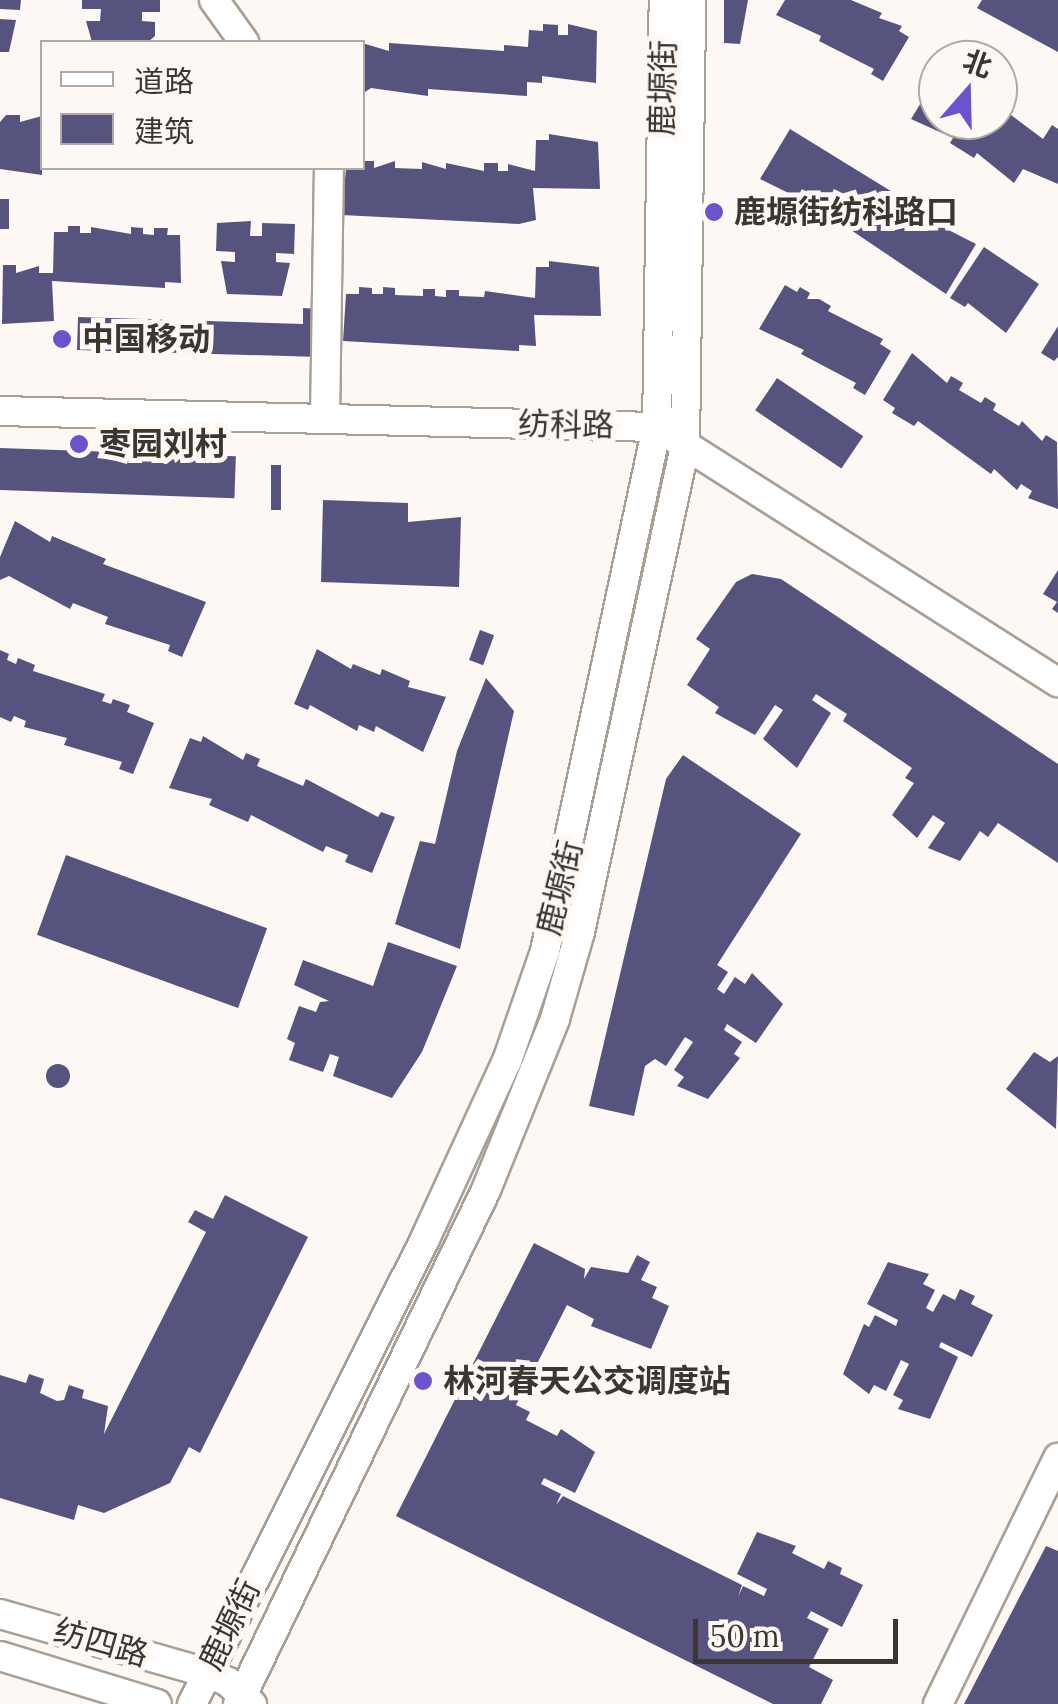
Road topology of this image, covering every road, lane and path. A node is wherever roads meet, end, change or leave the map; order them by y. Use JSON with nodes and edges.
{"nodes":[{"id":1,"x":214,"y":0,"type":"edge"},
{"id":2,"x":664,"y":0,"type":"edge"},
{"id":3,"x":691,"y":0,"type":"edge"},
{"id":4,"x":243,"y":40,"type":"edge"},
{"id":5,"x":329,"y":170,"type":"edge"},
{"id":6,"x":0,"y":411,"type":"edge"},
{"id":7,"x":325,"y":419,"type":"junction"},
{"id":8,"x":657,"y":427,"type":"junction"},
{"id":9,"x":685,"y":445,"type":"junction"},
{"id":10,"x":1058,"y":682,"type":"edge"},
{"id":11,"x":1058,"y":1458,"type":"edge"},
{"id":12,"x":0,"y":1614,"type":"edge"},
{"id":13,"x":0,"y":1656,"type":"edge"},
{"id":14,"x":206,"y":1673,"type":"junction"},
{"id":15,"x":244,"y":1701,"type":"edge"},
{"id":16,"x":156,"y":1704,"type":"edge"},
{"id":17,"x":192,"y":1704,"type":"edge"},
{"id":18,"x":938,"y":1704,"type":"edge"}],
"edges":[{"from":1,"to":4,"type":"street"},
{"from":2,"to":8,"type":"street","name":"鹿塬街"},
{"from":3,"to":9,"type":"street","name":"鹿塬街"},
{"from":5,"to":7,"type":"street"},
{"from":6,"to":7,"type":"street","name":"纺科路"},
{"from":7,"to":8,"type":"street","name":"纺科路"},
{"from":8,"to":9,"type":"street","name":"纺科路"},
{"from":8,"to":14,"type":"street","name":"鹿塬街"},
{"from":9,"to":10,"type":"street","name":"纺科路"},
{"from":9,"to":15,"type":"street","name":"鹿塬街"},
{"from":11,"to":18,"type":"street"},
{"from":12,"to":14,"type":"street","name":"纺四路"},
{"from":13,"to":16,"type":"street","name":"纺四路"},
{"from":14,"to":15,"type":"street","name":"纺四路"},
{"from":14,"to":17,"type":"street","name":"鹿塬街"}]}
